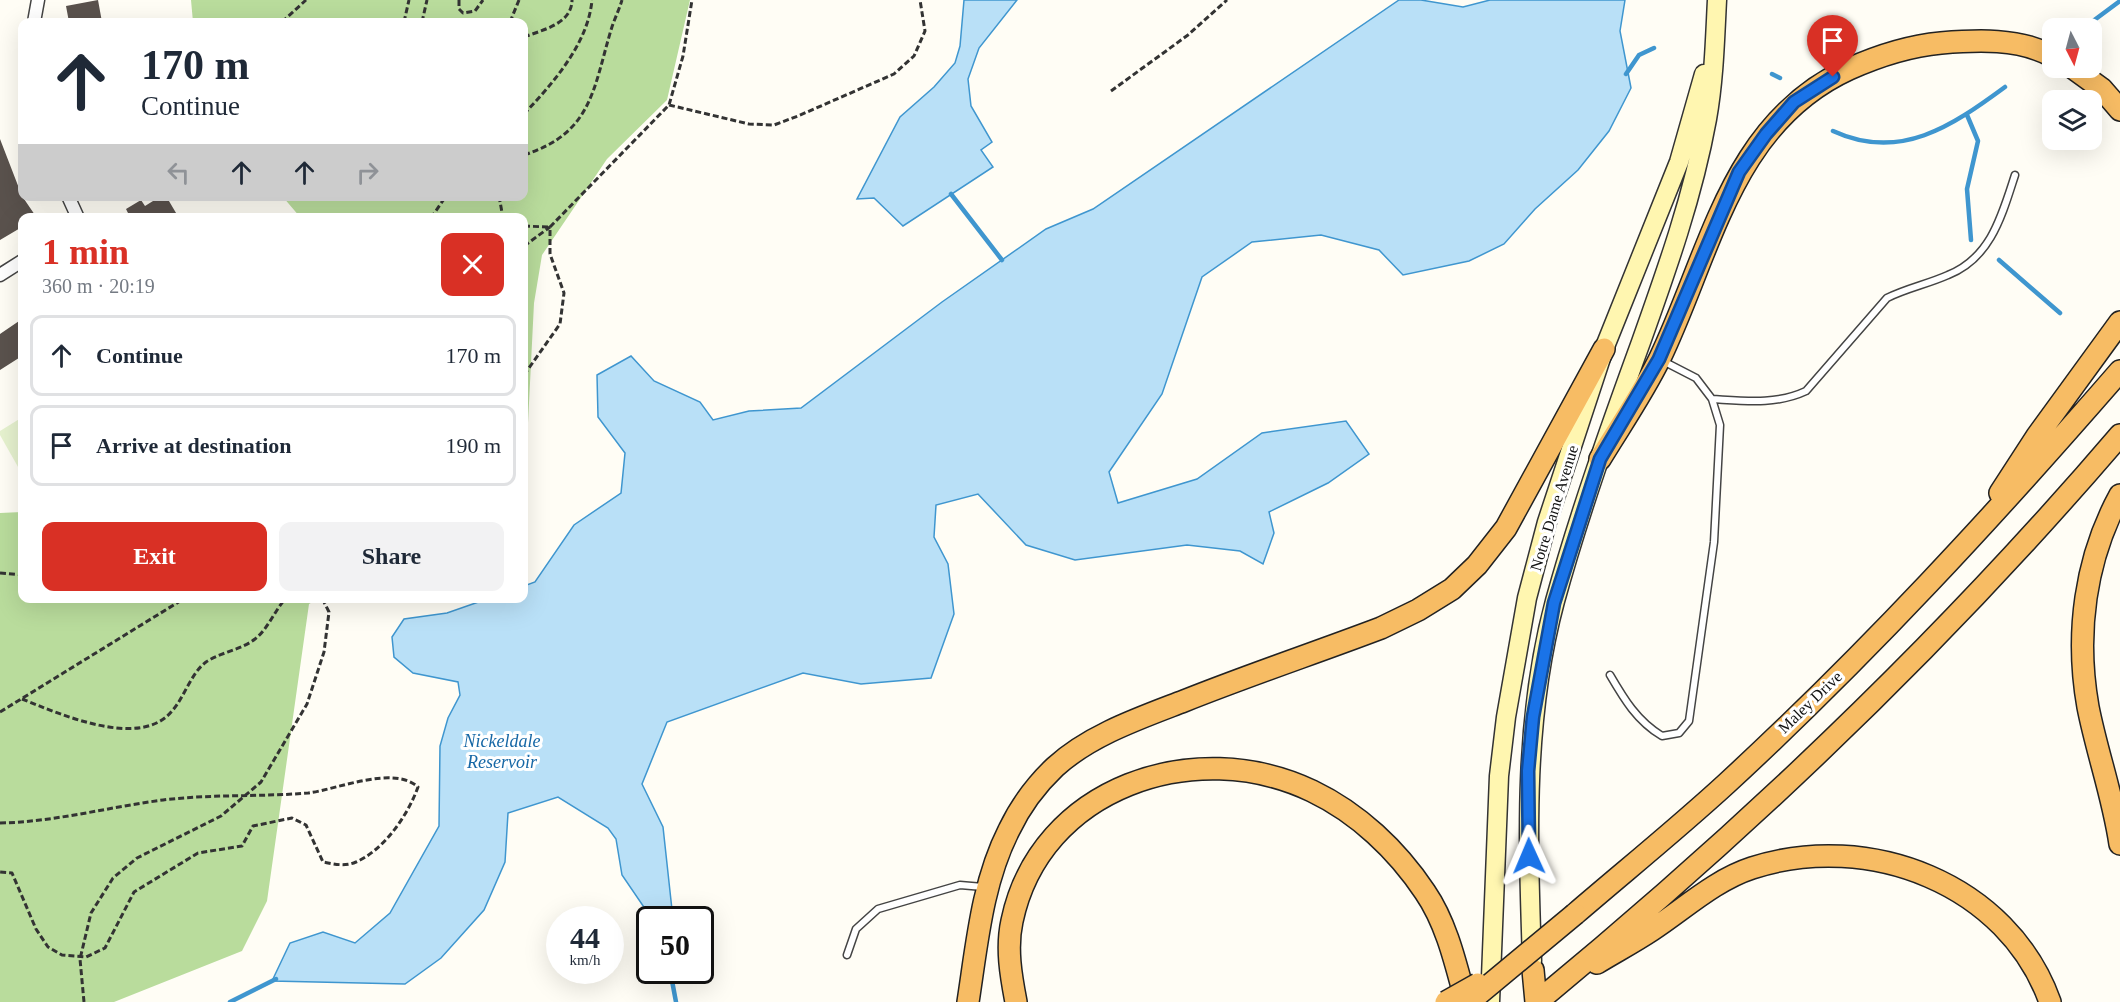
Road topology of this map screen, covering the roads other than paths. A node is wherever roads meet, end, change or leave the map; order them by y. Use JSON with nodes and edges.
{"nodes":[{"id":1,"x":38,"y":0,"type":"edge"},
{"id":2,"x":1717,"y":0,"type":"edge"},
{"id":3,"x":35,"y":18,"type":"edge"},
{"id":4,"x":1715,"y":35,"type":"junction"},
{"id":5,"x":2042,"y":51,"type":"edge"},
{"id":6,"x":2087,"y":78,"type":"edge"},
{"id":7,"x":2120,"y":110,"type":"edge"},
{"id":8,"x":2015,"y":174,"type":"dead end"},
{"id":9,"x":18,"y":264,"type":"edge"},
{"id":10,"x":0,"y":275,"type":"edge"},
{"id":11,"x":2120,"y":322,"type":"edge"},
{"id":12,"x":1604,"y":349,"type":"junction"},
{"id":13,"x":1659,"y":359,"type":"junction"},
{"id":14,"x":2120,"y":371,"type":"edge"},
{"id":15,"x":1712,"y":399,"type":"junction"},
{"id":16,"x":2120,"y":435,"type":"edge"},
{"id":17,"x":1600,"y":459,"type":"junction"},
{"id":18,"x":2120,"y":495,"type":"edge"},
{"id":19,"x":1965,"y":547,"type":"junction"},
{"id":20,"x":1610,"y":675,"type":"dead end"},
{"id":21,"x":2120,"y":844,"type":"edge"},
{"id":22,"x":987,"y":887,"type":"junction"},
{"id":23,"x":848,"y":955,"type":"dead end"},
{"id":24,"x":1524,"y":966,"type":"junction"},
{"id":25,"x":1555,"y":987,"type":"junction"},
{"id":26,"x":968,"y":1002,"type":"edge"},
{"id":27,"x":1016,"y":1002,"type":"edge"},
{"id":28,"x":1446,"y":1002,"type":"edge"},
{"id":29,"x":1468,"y":1002,"type":"edge"},
{"id":30,"x":1490,"y":1002,"type":"edge"},
{"id":31,"x":1535,"y":1002,"type":"edge"},
{"id":32,"x":2050,"y":1002,"type":"edge"}],
"edges":[{"from":1,"to":3,"type":"street"},
{"from":2,"to":4,"type":"main road","name":"Notre Dame Avenue"},
{"from":4,"to":12,"type":"main road","name":"Notre Dame Avenue"},
{"from":4,"to":17,"type":"main road","name":"Notre Dame Avenue"},
{"from":5,"to":13,"type":"highway"},
{"from":6,"to":7,"type":"highway"},
{"from":8,"to":15,"type":"lane"},
{"from":9,"to":10,"type":"street"},
{"from":11,"to":19,"type":"highway"},
{"from":12,"to":22,"type":"highway"},
{"from":12,"to":30,"type":"main road","name":"Notre Dame Avenue"},
{"from":13,"to":15,"type":"lane"},
{"from":13,"to":17,"type":"highway"},
{"from":14,"to":19,"type":"highway","name":"Maley Drive"},
{"from":15,"to":20,"type":"lane"},
{"from":16,"to":25,"type":"highway"},
{"from":17,"to":24,"type":"main road","name":"Notre Dame Avenue"},
{"from":18,"to":21,"type":"highway"},
{"from":19,"to":24,"type":"highway","name":"Maley Drive","bridge":true},
{"from":22,"to":23,"type":"lane"},
{"from":22,"to":26,"type":"highway"},
{"from":24,"to":28,"type":"highway","bridge":true},
{"from":24,"to":29,"type":"highway","name":"Maley Drive","bridge":true},
{"from":24,"to":31,"type":"highway"},
{"from":25,"to":31,"type":"highway"},
{"from":25,"to":32,"type":"highway"},
{"from":27,"to":29,"type":"highway"}]}
